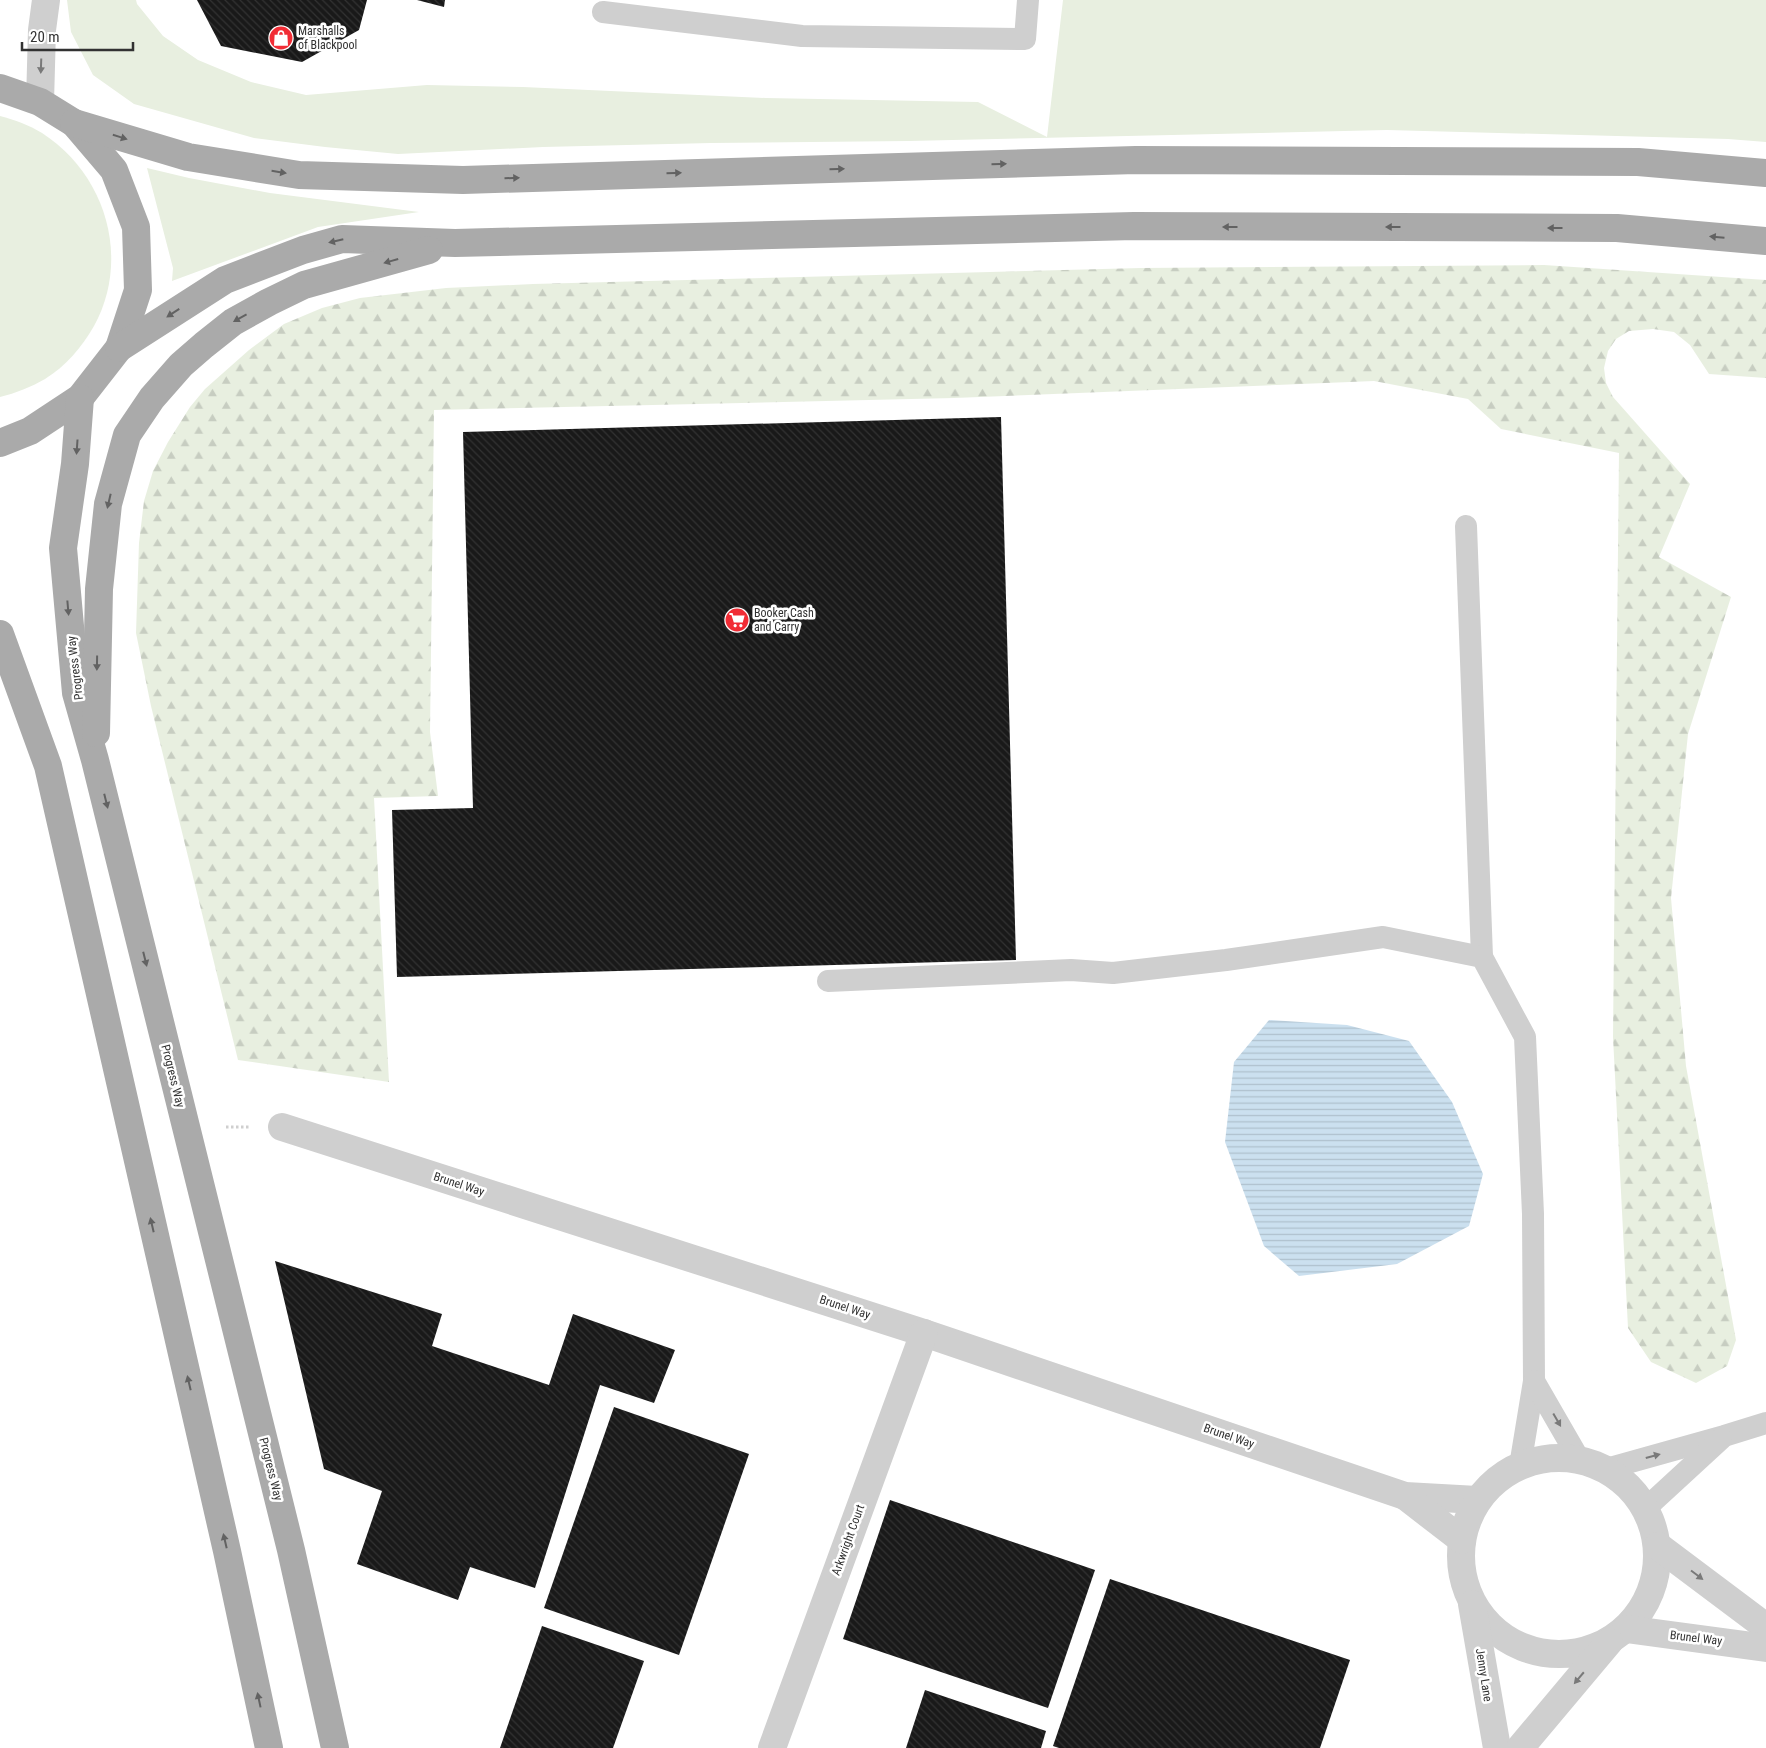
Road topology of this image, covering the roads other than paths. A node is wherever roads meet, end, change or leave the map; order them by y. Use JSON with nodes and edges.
{"nodes":[{"id":1,"x":46,"y":0,"type":"edge"},
{"id":2,"x":1028,"y":0,"type":"edge"},
{"id":3,"x":602,"y":12,"type":"dead end"},
{"id":4,"x":0,"y":88,"type":"edge"},
{"id":5,"x":40,"y":102,"type":"junction"},
{"id":6,"x":74,"y":123,"type":"junction"},
{"id":7,"x":1766,"y":174,"type":"edge"},
{"id":8,"x":1766,"y":241,"type":"edge"},
{"id":9,"x":455,"y":243,"type":"junction"},
{"id":10,"x":119,"y":348,"type":"junction"},
{"id":11,"x":80,"y":398,"type":"junction"},
{"id":12,"x":0,"y":442,"type":"edge"},
{"id":13,"x":1466,"y":526,"type":"dead end"},
{"id":14,"x":0,"y":634,"type":"edge"},
{"id":15,"x":96,"y":760,"type":"junction"},
{"id":16,"x":1482,"y":957,"type":"junction"},
{"id":17,"x":828,"y":981,"type":"dead end"},
{"id":18,"x":282,"y":1127,"type":"dead end"},
{"id":19,"x":924,"y":1333,"type":"junction"},
{"id":20,"x":1534,"y":1380,"type":"junction"},
{"id":21,"x":1766,"y":1423,"type":"edge"},
{"id":22,"x":1724,"y":1436,"type":"junction"},
{"id":23,"x":1579,"y":1459,"type":"junction"},
{"id":24,"x":1520,"y":1466,"type":"junction"},
{"id":25,"x":1606,"y":1469,"type":"junction"},
{"id":26,"x":1405,"y":1496,"type":"junction"},
{"id":27,"x":1478,"y":1500,"type":"junction"},
{"id":28,"x":1646,"y":1508,"type":"junction"},
{"id":29,"x":1462,"y":1540,"type":"junction"},
{"id":30,"x":1658,"y":1546,"type":"junction"},
{"id":31,"x":1472,"y":1602,"type":"junction"},
{"id":32,"x":1766,"y":1627,"type":"edge"},
{"id":33,"x":1618,"y":1635,"type":"junction"},
{"id":34,"x":1766,"y":1648,"type":"edge"},
{"id":35,"x":269,"y":1748,"type":"edge"},
{"id":36,"x":335,"y":1748,"type":"edge"},
{"id":37,"x":772,"y":1748,"type":"edge"},
{"id":38,"x":1497,"y":1748,"type":"edge"},
{"id":39,"x":1520,"y":1748,"type":"edge"}],
"edges":[{"from":1,"to":5,"type":"street","one_way":true},
{"from":2,"to":3,"type":"lane"},
{"from":4,"to":5,"type":"main road"},
{"from":5,"to":6,"type":"main road"},
{"from":6,"to":7,"type":"main road","one_way":true},
{"from":6,"to":10,"type":"main road"},
{"from":8,"to":9,"type":"main road","one_way":true},
{"from":9,"to":10,"type":"main road","one_way":true},
{"from":9,"to":15,"type":"main road","one_way":true},
{"from":10,"to":11,"type":"main road"},
{"from":11,"to":12,"type":"main road"},
{"from":11,"to":15,"type":"main road","name":"Progress Way","one_way":true},
{"from":13,"to":16,"type":"lane"},
{"from":35,"to":14,"type":"main road","one_way":true},
{"from":15,"to":36,"type":"main road","name":"Progress Way","one_way":true},
{"from":16,"to":17,"type":"lane"},
{"from":16,"to":20,"type":"lane"},
{"from":18,"to":19,"type":"street","name":"Brunel Way"},
{"from":19,"to":26,"type":"street","name":"Brunel Way"},
{"from":19,"to":37,"type":"street","name":"Arkwright Court"},
{"from":20,"to":23,"type":"lane","one_way":true},
{"from":20,"to":24,"type":"lane"},
{"from":21,"to":22,"type":"lane"},
{"from":25,"to":22,"type":"lane","one_way":true},
{"from":22,"to":28,"type":"lane"},
{"from":23,"to":24,"type":"street"},
{"from":23,"to":25,"type":"street"},
{"from":24,"to":27,"type":"street"},
{"from":25,"to":28,"type":"street"},
{"from":26,"to":27,"type":"street","name":"Brunel Way"},
{"from":26,"to":29,"type":"street","name":"Brunel Way"},
{"from":27,"to":29,"type":"street"},
{"from":28,"to":30,"type":"street"},
{"from":29,"to":31,"type":"street"},
{"from":30,"to":32,"type":"street","one_way":true},
{"from":30,"to":33,"type":"street"},
{"from":31,"to":33,"type":"street"},
{"from":31,"to":38,"type":"street","name":"Jenny Lane"},
{"from":33,"to":34,"type":"street","name":"Brunel Way"},
{"from":33,"to":39,"type":"street","one_way":true}]}
